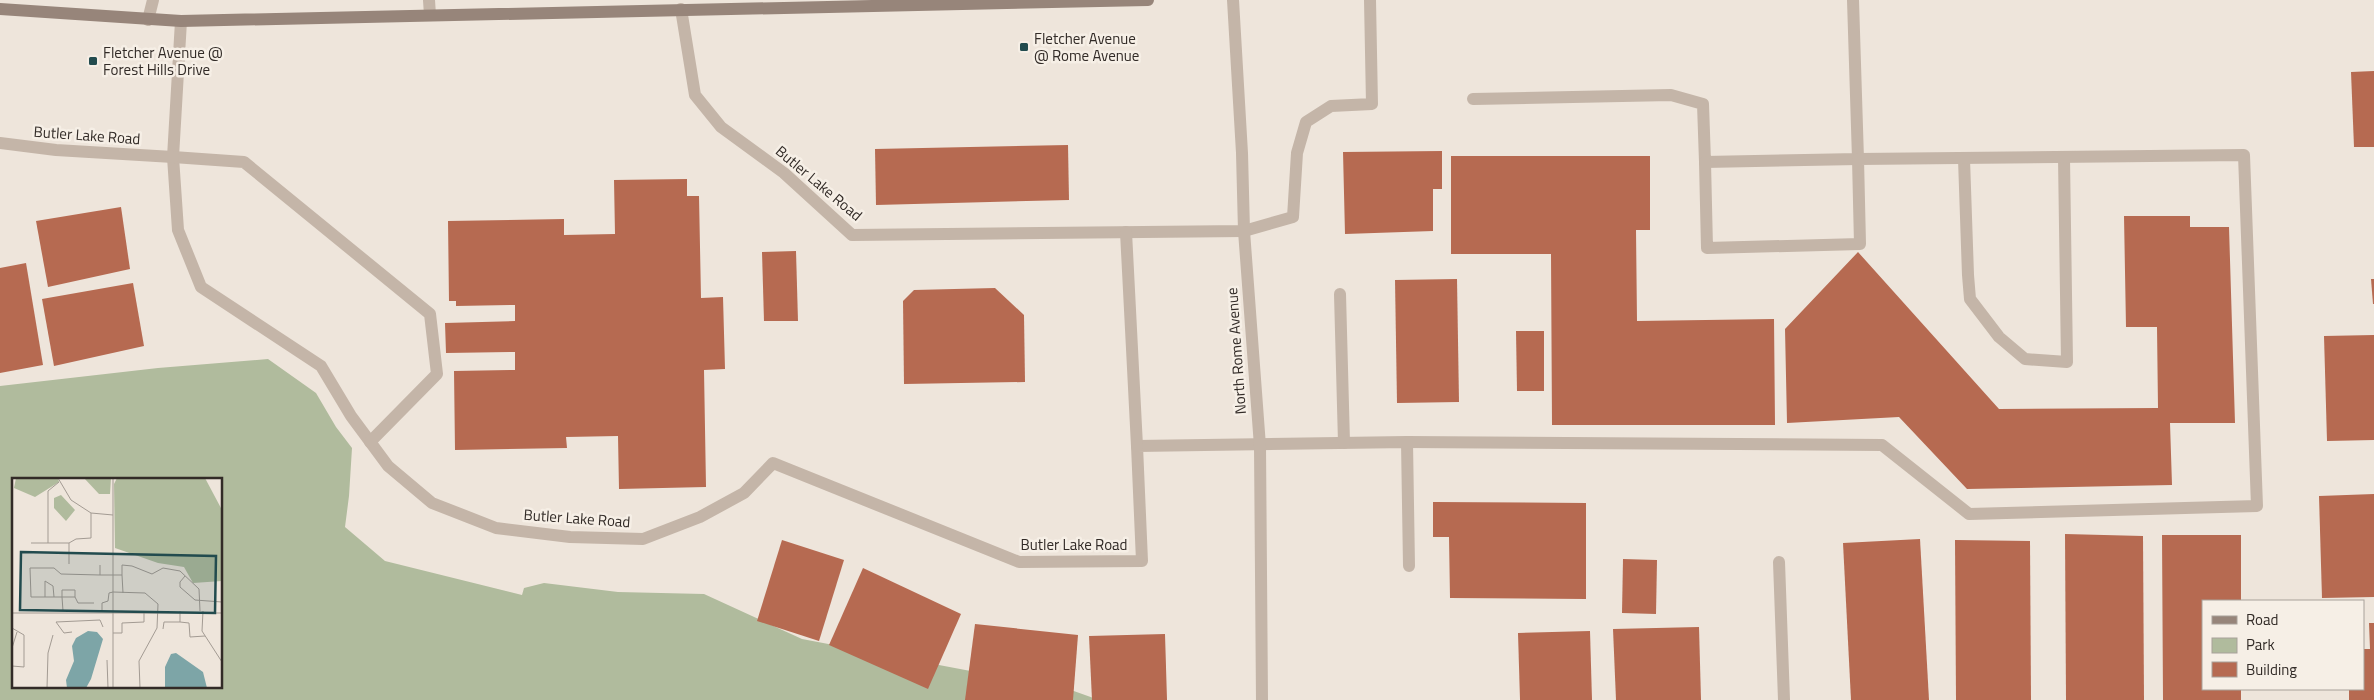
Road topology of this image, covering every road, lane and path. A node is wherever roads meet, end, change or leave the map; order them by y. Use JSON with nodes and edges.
{"nodes":[{"id":1,"x":153,"y":0,"type":"edge"},
{"id":2,"x":429,"y":0,"type":"edge"},
{"id":3,"x":1148,"y":0,"type":"edge"},
{"id":4,"x":1233,"y":0,"type":"edge"},
{"id":5,"x":1370,"y":0,"type":"edge"},
{"id":6,"x":1853,"y":0,"type":"edge"},
{"id":7,"x":867,"y":3,"type":"edge"},
{"id":8,"x":682,"y":5,"type":"edge"},
{"id":9,"x":0,"y":9,"type":"edge"},
{"id":10,"x":430,"y":15,"type":"junction"},
{"id":11,"x":148,"y":20,"type":"junction"},
{"id":12,"x":181,"y":21,"type":"junction"},
{"id":13,"x":1473,"y":99,"type":"dead end"},
{"id":14,"x":0,"y":144,"type":"edge"},
{"id":15,"x":172,"y":157,"type":"junction"},
{"id":16,"x":2064,"y":158,"type":"junction"},
{"id":17,"x":1964,"y":159,"type":"junction"},
{"id":18,"x":1858,"y":160,"type":"junction"},
{"id":19,"x":1705,"y":162,"type":"junction"},
{"id":20,"x":1244,"y":231,"type":"junction"},
{"id":21,"x":1126,"y":232,"type":"junction"},
{"id":22,"x":1340,"y":294,"type":"dead end"},
{"id":23,"x":370,"y":442,"type":"junction"},
{"id":24,"x":1407,"y":442,"type":"junction"},
{"id":25,"x":1344,"y":443,"type":"junction"},
{"id":26,"x":1137,"y":446,"type":"junction"},
{"id":27,"x":1260,"y":446,"type":"junction"},
{"id":28,"x":1779,"y":562,"type":"dead end"},
{"id":29,"x":1409,"y":566,"type":"dead end"},
{"id":30,"x":1262,"y":700,"type":"edge"},
{"id":31,"x":1784,"y":700,"type":"edge"}],
"edges":[{"from":1,"to":11,"type":"street"},
{"from":2,"to":10,"type":"street"},
{"from":3,"to":7,"type":"main road"},
{"from":4,"to":20,"type":"street","name":"North Rome Avenue"},
{"from":5,"to":20,"type":"street","name":"Butler Lake Road"},
{"from":6,"to":18,"type":"street"},
{"from":7,"to":8,"type":"main road"},
{"from":8,"to":10,"type":"main road"},
{"from":8,"to":21,"type":"street","name":"Butler Lake Road"},
{"from":9,"to":11,"type":"main road"},
{"from":10,"to":12,"type":"main road"},
{"from":11,"to":12,"type":"main road"},
{"from":12,"to":15,"type":"street","name":"Butler Lake Road"},
{"from":13,"to":19,"type":"street"},
{"from":14,"to":15,"type":"street","name":"Butler Lake Road"},
{"from":15,"to":23,"type":"street","name":"Butler Lake Road"},
{"from":15,"to":23,"type":"street"},
{"from":16,"to":17,"type":"street"},
{"from":16,"to":17,"type":"street"},
{"from":16,"to":24,"type":"street"},
{"from":17,"to":18,"type":"street"},
{"from":18,"to":19,"type":"street"},
{"from":18,"to":19,"type":"street"},
{"from":20,"to":21,"type":"street","name":"Butler Lake Road"},
{"from":20,"to":27,"type":"street","name":"North Rome Avenue"},
{"from":21,"to":26,"type":"street"},
{"from":22,"to":25,"type":"street"},
{"from":23,"to":26,"type":"street","name":"Butler Lake Road"},
{"from":24,"to":25,"type":"street"},
{"from":24,"to":29,"type":"street"},
{"from":25,"to":27,"type":"street"},
{"from":26,"to":27,"type":"street"},
{"from":27,"to":30,"type":"street","name":"North Rome Avenue"},
{"from":28,"to":31,"type":"street"}]}
